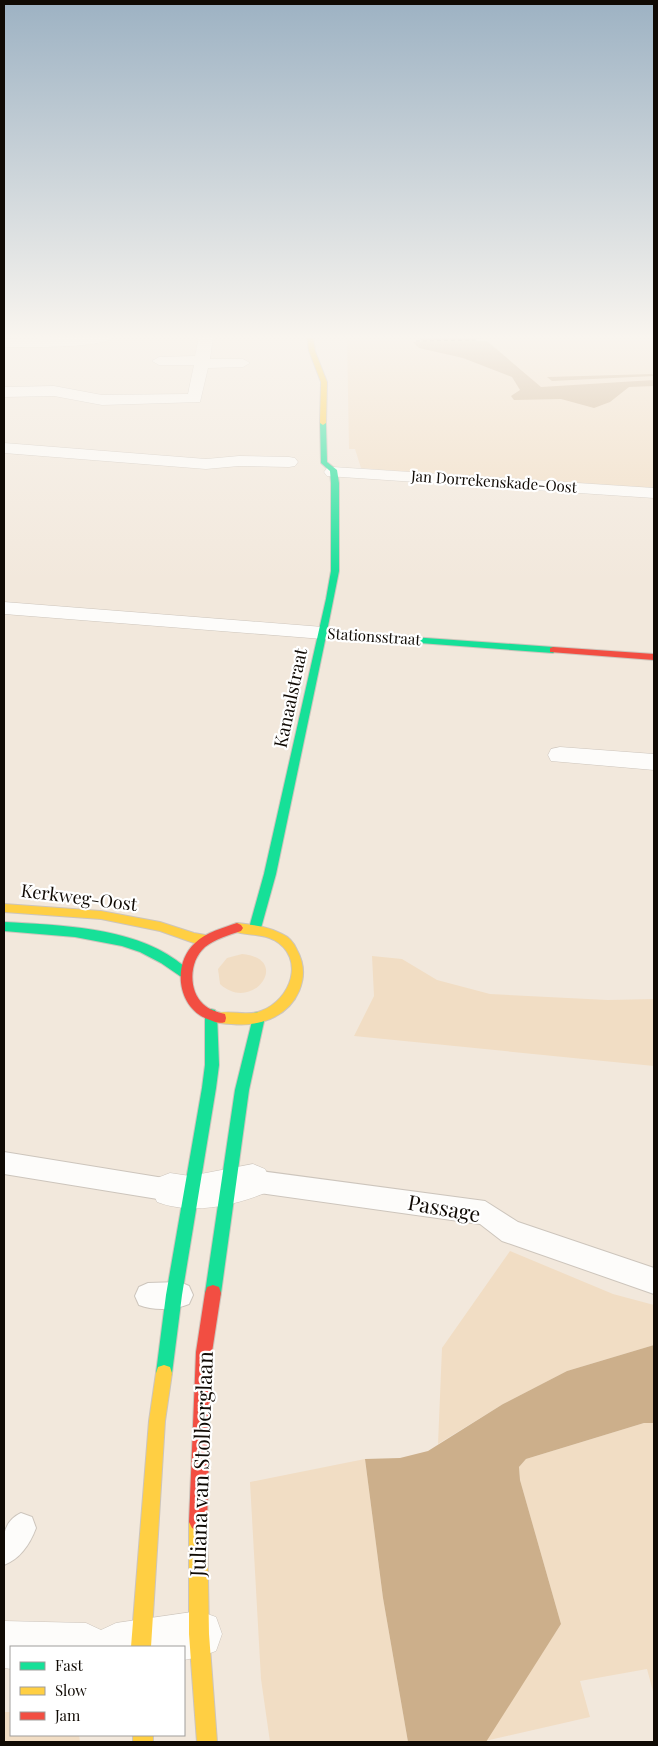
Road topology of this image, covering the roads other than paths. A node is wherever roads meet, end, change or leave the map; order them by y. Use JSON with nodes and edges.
{"nodes":[{"id":1,"x":323,"y":418,"type":"edge"},
{"id":2,"x":4,"y":448,"type":"edge"},
{"id":3,"x":289,"y":462,"type":"dead end"},
{"id":4,"x":335,"y":467,"type":"junction"},
{"id":5,"x":654,"y":493,"type":"edge"},
{"id":6,"x":4,"y":608,"type":"edge"},
{"id":7,"x":323,"y":633,"type":"junction"},
{"id":8,"x":654,"y":657,"type":"edge"},
{"id":9,"x":560,"y":755,"type":"dead end"},
{"id":10,"x":654,"y":762,"type":"edge"},
{"id":11,"x":4,"y":908,"type":"edge"},
{"id":12,"x":4,"y":926,"type":"edge"},
{"id":13,"x":255,"y":928,"type":"junction"},
{"id":14,"x":207,"y":939,"type":"junction"},
{"id":15,"x":184,"y":973,"type":"junction"},
{"id":16,"x":211,"y":1014,"type":"junction"},
{"id":17,"x":259,"y":1017,"type":"junction"},
{"id":18,"x":4,"y":1163,"type":"edge"},
{"id":19,"x":240,"y":1185,"type":"junction"},
{"id":20,"x":180,"y":1192,"type":"junction"},
{"id":21,"x":654,"y":1281,"type":"edge"},
{"id":22,"x":174,"y":1295,"type":"junction"},
{"id":23,"x":211,"y":1295,"type":"junction"},
{"id":24,"x":148,"y":1296,"type":"dead end"},
{"id":25,"x":199,"y":1634,"type":"junction"},
{"id":26,"x":4,"y":1644,"type":"edge"},
{"id":27,"x":59,"y":1646,"type":"edge"},
{"id":28,"x":133,"y":1646,"type":"edge"},
{"id":29,"x":207,"y":1742,"type":"edge"}],
"edges":[{"from":1,"to":4,"type":"main road"},
{"from":2,"to":3,"type":"street"},
{"from":4,"to":5,"type":"street","name":"Jan Dorrekenskade-Oost"},
{"from":4,"to":7,"type":"main road","name":"Kanaalstraat"},
{"from":6,"to":7,"type":"street","name":"Stationsstraat"},
{"from":7,"to":8,"type":"main road","name":"Stationsstraat"},
{"from":7,"to":13,"type":"main road","name":"Kanaalstraat"},
{"from":9,"to":10,"type":"street"},
{"from":11,"to":14,"type":"main road","name":"Kerkweg-Oost"},
{"from":12,"to":15,"type":"main road","name":"Kerkweg-Oost"},
{"from":13,"to":14,"type":"main road"},
{"from":13,"to":17,"type":"main road"},
{"from":14,"to":15,"type":"main road"},
{"from":15,"to":16,"type":"main road"},
{"from":16,"to":17,"type":"main road"},
{"from":16,"to":20,"type":"main road"},
{"from":17,"to":19,"type":"main road","name":"Juliana van Stolberglaan"},
{"from":18,"to":20,"type":"lane"},
{"from":19,"to":20,"type":"street"},
{"from":19,"to":21,"type":"lane","name":"Passage"},
{"from":19,"to":23,"type":"main road","name":"Juliana van Stolberglaan"},
{"from":20,"to":22,"type":"main road"},
{"from":22,"to":23,"type":"lane"},
{"from":22,"to":24,"type":"lane"},
{"from":22,"to":28,"type":"main road"},
{"from":23,"to":25,"type":"main road","name":"Juliana van Stolberglaan"},
{"from":25,"to":28,"type":"street"},
{"from":25,"to":29,"type":"main road","name":"Juliana van Stolberglaan"},
{"from":26,"to":27,"type":"street"}]}
